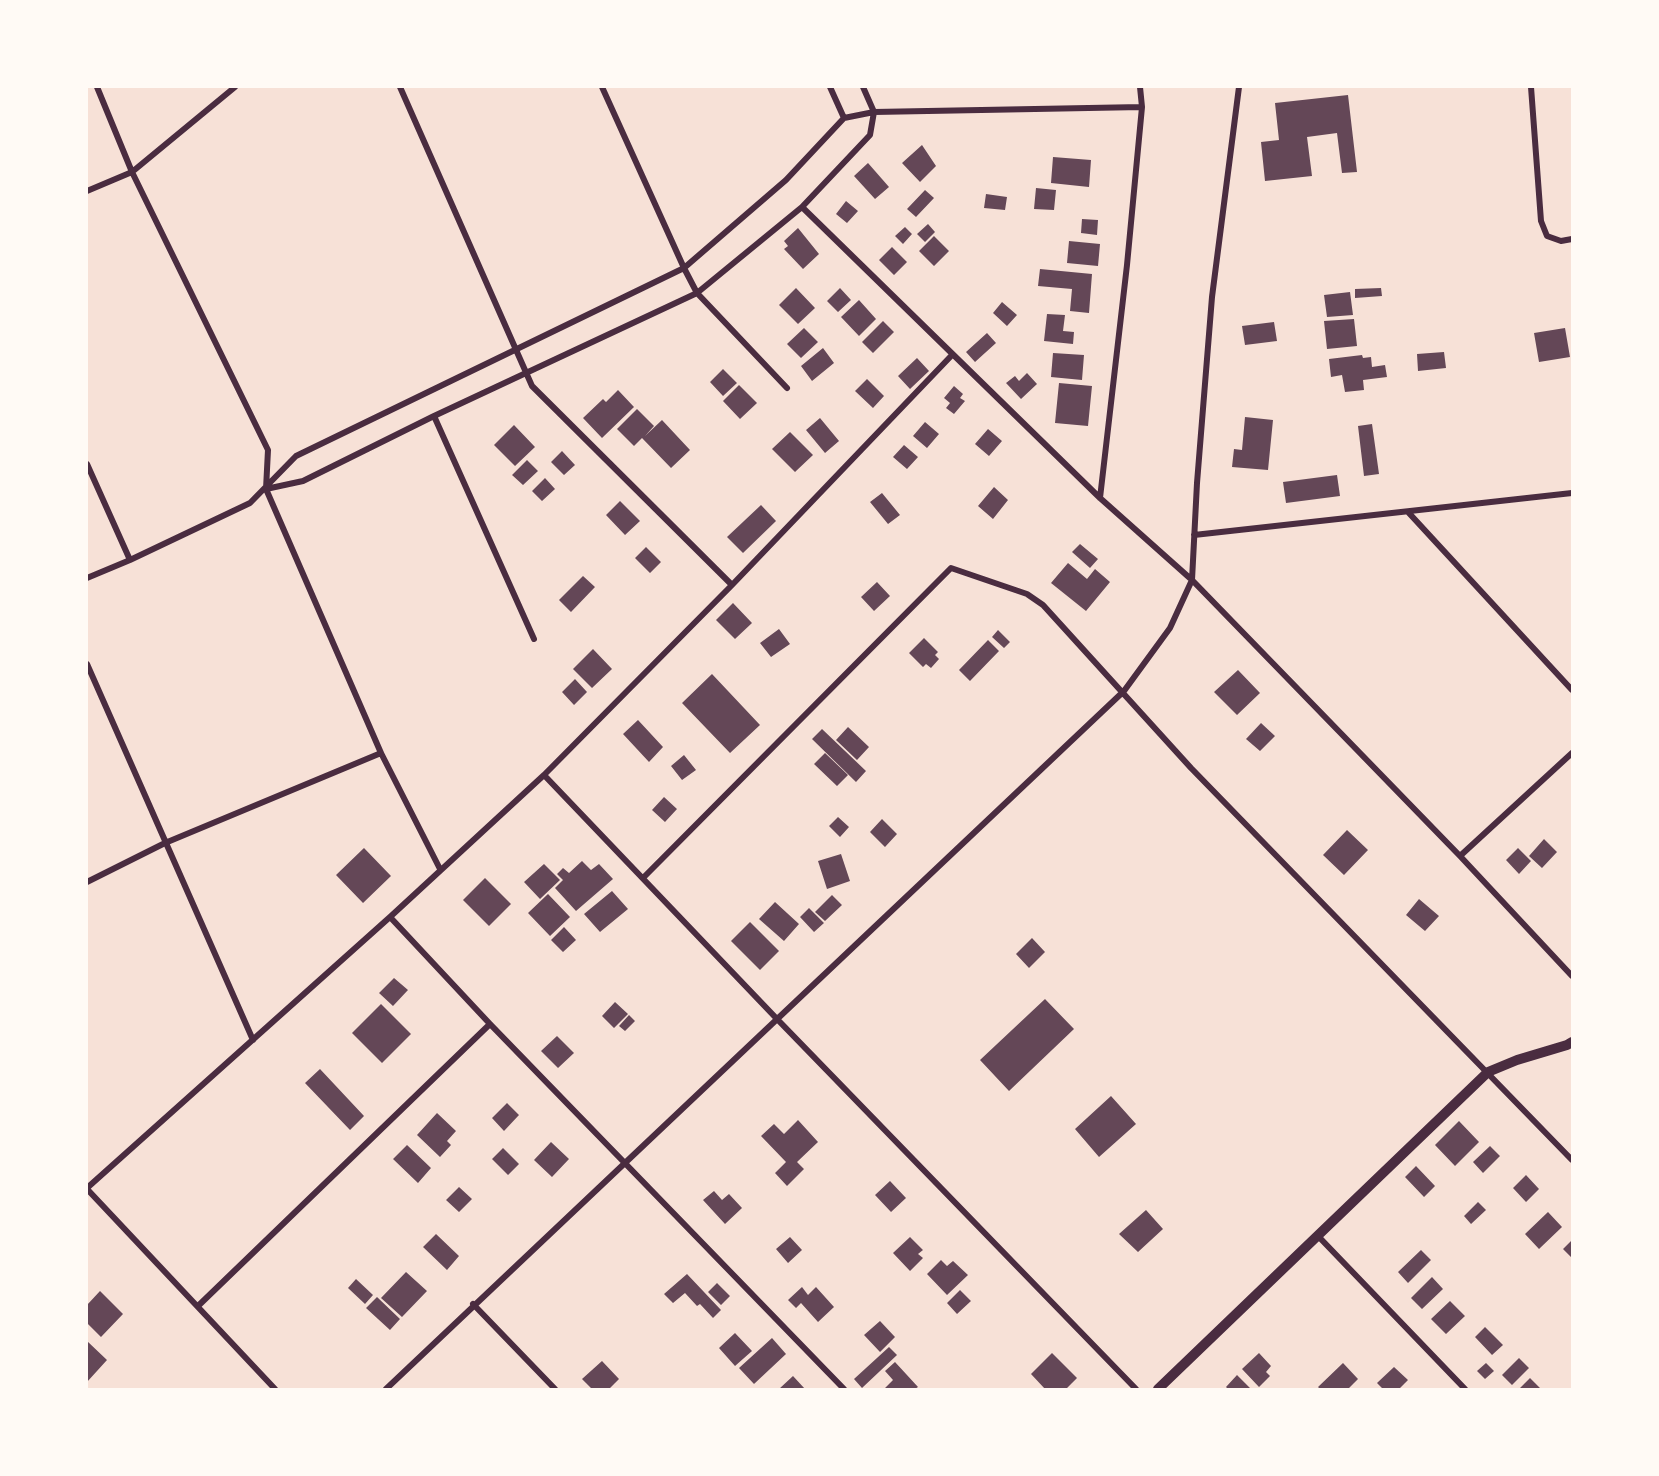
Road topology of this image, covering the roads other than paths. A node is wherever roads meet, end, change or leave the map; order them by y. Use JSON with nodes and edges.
{"nodes":[{"id":1,"x":97,"y":87,"type":"edge"},
{"id":2,"x":235,"y":87,"type":"edge"},
{"id":3,"x":400,"y":87,"type":"edge"},
{"id":4,"x":602,"y":87,"type":"edge"},
{"id":5,"x":830,"y":87,"type":"edge"},
{"id":6,"x":863,"y":87,"type":"edge"},
{"id":7,"x":1140,"y":87,"type":"edge"},
{"id":8,"x":1239,"y":87,"type":"edge"},
{"id":9,"x":1531,"y":87,"type":"edge"},
{"id":10,"x":1142,"y":107,"type":"junction"},
{"id":11,"x":874,"y":112,"type":"junction"},
{"id":12,"x":844,"y":118,"type":"junction"},
{"id":13,"x":132,"y":172,"type":"junction"},
{"id":14,"x":87,"y":191,"type":"edge"},
{"id":15,"x":802,"y":207,"type":"junction"},
{"id":16,"x":1572,"y":239,"type":"edge"},
{"id":17,"x":684,"y":268,"type":"junction"},
{"id":18,"x":698,"y":293,"type":"junction"},
{"id":19,"x":515,"y":351,"type":"junction"},
{"id":20,"x":952,"y":355,"type":"junction"},
{"id":21,"x":525,"y":373,"type":"junction"},
{"id":22,"x":787,"y":388,"type":"dead end"},
{"id":23,"x":434,"y":416,"type":"junction"},
{"id":24,"x":87,"y":464,"type":"edge"},
{"id":25,"x":266,"y":489,"type":"junction"},
{"id":26,"x":1572,"y":493,"type":"edge"},
{"id":27,"x":1100,"y":498,"type":"junction"},
{"id":28,"x":1408,"y":512,"type":"junction"},
{"id":29,"x":1194,"y":535,"type":"junction"},
{"id":30,"x":130,"y":560,"type":"junction"},
{"id":31,"x":87,"y":578,"type":"edge"},
{"id":32,"x":1192,"y":580,"type":"junction"},
{"id":33,"x":732,"y":585,"type":"junction"},
{"id":34,"x":534,"y":639,"type":"dead end"},
{"id":35,"x":87,"y":664,"type":"edge"},
{"id":36,"x":1572,"y":690,"type":"edge"},
{"id":37,"x":1124,"y":691,"type":"junction"},
{"id":38,"x":381,"y":753,"type":"junction"},
{"id":39,"x":1572,"y":753,"type":"edge"},
{"id":40,"x":544,"y":775,"type":"junction"},
{"id":41,"x":165,"y":843,"type":"junction"},
{"id":42,"x":1460,"y":856,"type":"junction"},
{"id":43,"x":440,"y":869,"type":"junction"},
{"id":44,"x":643,"y":878,"type":"junction"},
{"id":45,"x":87,"y":882,"type":"edge"},
{"id":46,"x":390,"y":916,"type":"junction"},
{"id":47,"x":1572,"y":976,"type":"edge"},
{"id":48,"x":777,"y":1019,"type":"junction"},
{"id":49,"x":490,"y":1024,"type":"junction"},
{"id":50,"x":253,"y":1040,"type":"junction"},
{"id":51,"x":1572,"y":1042,"type":"edge"},
{"id":52,"x":1488,"y":1072,"type":"junction"},
{"id":53,"x":1572,"y":1160,"type":"edge"},
{"id":54,"x":626,"y":1163,"type":"junction"},
{"id":55,"x":87,"y":1188,"type":"edge"},
{"id":56,"x":1318,"y":1236,"type":"junction"},
{"id":57,"x":473,"y":1304,"type":"junction"},
{"id":58,"x":198,"y":1306,"type":"junction"},
{"id":59,"x":275,"y":1389,"type":"edge"},
{"id":60,"x":386,"y":1389,"type":"edge"},
{"id":61,"x":555,"y":1389,"type":"edge"},
{"id":62,"x":844,"y":1389,"type":"edge"},
{"id":63,"x":1136,"y":1389,"type":"edge"},
{"id":64,"x":1158,"y":1389,"type":"edge"},
{"id":65,"x":1465,"y":1389,"type":"edge"}],
"edges":[{"from":1,"to":13,"type":"street"},
{"from":2,"to":13,"type":"street"},
{"from":3,"to":19,"type":"street"},
{"from":4,"to":17,"type":"street"},
{"from":5,"to":12,"type":"street"},
{"from":6,"to":11,"type":"street"},
{"from":7,"to":10,"type":"street"},
{"from":8,"to":29,"type":"street"},
{"from":9,"to":16,"type":"street"},
{"from":10,"to":11,"type":"street"},
{"from":10,"to":27,"type":"street"},
{"from":11,"to":12,"type":"street"},
{"from":11,"to":15,"type":"street"},
{"from":12,"to":17,"type":"street"},
{"from":13,"to":14,"type":"street"},
{"from":13,"to":25,"type":"street"},
{"from":15,"to":18,"type":"street"},
{"from":15,"to":20,"type":"street"},
{"from":17,"to":18,"type":"street"},
{"from":17,"to":19,"type":"street"},
{"from":18,"to":21,"type":"street"},
{"from":18,"to":22,"type":"street"},
{"from":19,"to":21,"type":"street"},
{"from":19,"to":25,"type":"street"},
{"from":20,"to":27,"type":"street"},
{"from":20,"to":33,"type":"street"},
{"from":21,"to":23,"type":"street"},
{"from":21,"to":33,"type":"street"},
{"from":23,"to":25,"type":"street"},
{"from":23,"to":34,"type":"street"},
{"from":24,"to":30,"type":"street"},
{"from":25,"to":30,"type":"street"},
{"from":25,"to":38,"type":"street"},
{"from":26,"to":28,"type":"street"},
{"from":27,"to":32,"type":"street"},
{"from":28,"to":29,"type":"street"},
{"from":28,"to":36,"type":"street"},
{"from":29,"to":32,"type":"street"},
{"from":30,"to":31,"type":"street"},
{"from":32,"to":37,"type":"street"},
{"from":32,"to":42,"type":"street"},
{"from":33,"to":40,"type":"street"},
{"from":35,"to":41,"type":"street"},
{"from":37,"to":44,"type":"street"},
{"from":37,"to":48,"type":"street"},
{"from":37,"to":52,"type":"street"},
{"from":38,"to":41,"type":"street"},
{"from":38,"to":43,"type":"street"},
{"from":39,"to":42,"type":"street"},
{"from":40,"to":43,"type":"street"},
{"from":40,"to":44,"type":"street"},
{"from":41,"to":45,"type":"street"},
{"from":41,"to":50,"type":"street"},
{"from":42,"to":47,"type":"street"},
{"from":43,"to":46,"type":"street"},
{"from":44,"to":48,"type":"street"},
{"from":46,"to":49,"type":"street"},
{"from":46,"to":50,"type":"street"},
{"from":48,"to":54,"type":"street"},
{"from":48,"to":63,"type":"street"},
{"from":49,"to":54,"type":"street"},
{"from":49,"to":58,"type":"street"},
{"from":50,"to":55,"type":"street"},
{"from":51,"to":52,"type":"street"},
{"from":52,"to":53,"type":"street"},
{"from":52,"to":56,"type":"street"},
{"from":54,"to":57,"type":"street"},
{"from":54,"to":62,"type":"street"},
{"from":55,"to":58,"type":"street"},
{"from":56,"to":64,"type":"street"},
{"from":56,"to":65,"type":"street"},
{"from":57,"to":60,"type":"street"},
{"from":57,"to":61,"type":"street"},
{"from":58,"to":59,"type":"street"}]}
